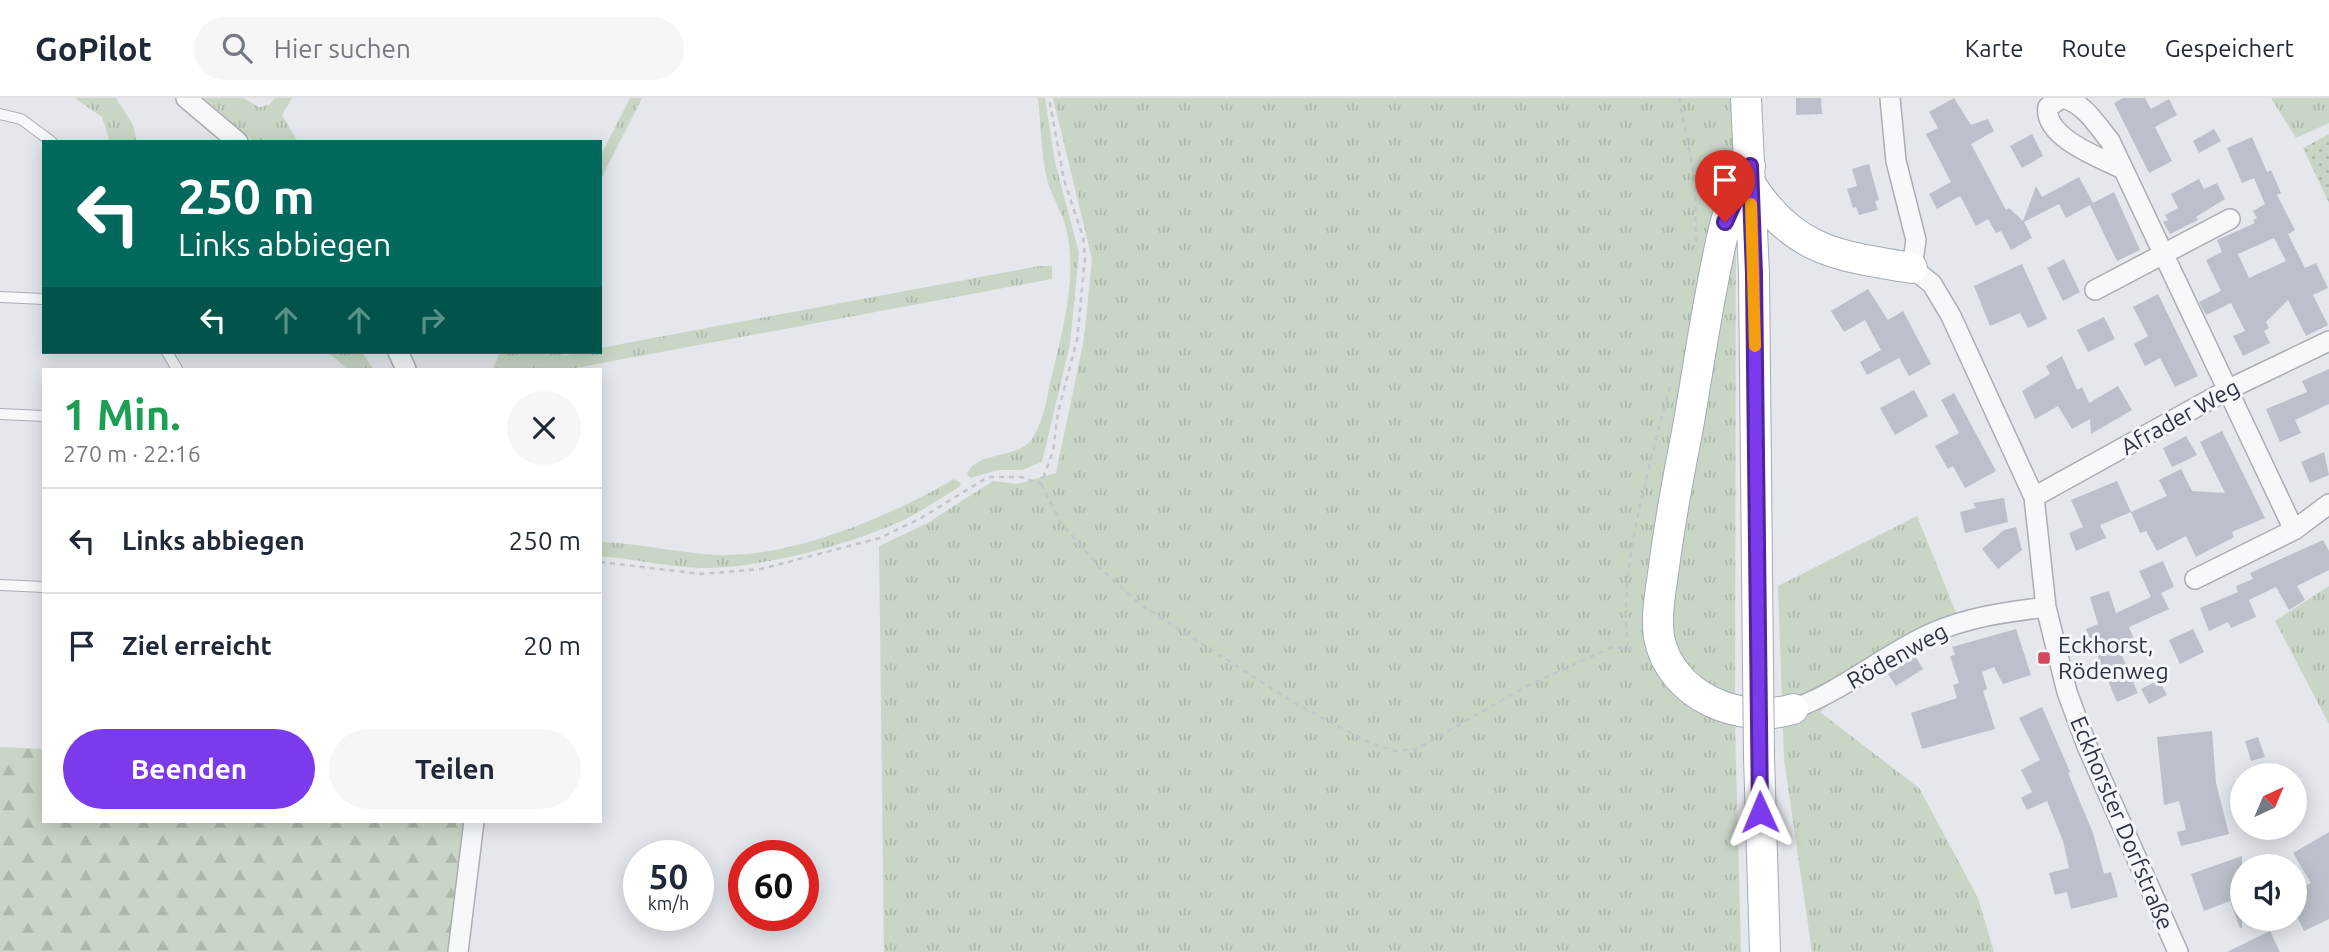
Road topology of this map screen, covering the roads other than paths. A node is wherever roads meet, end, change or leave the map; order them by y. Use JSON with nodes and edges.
{"nodes":[{"id":1,"x":186,"y":98,"type":"edge"},
{"id":2,"x":1746,"y":98,"type":"edge"},
{"id":3,"x":1891,"y":98,"type":"edge"},
{"id":4,"x":2062,"y":98,"type":"edge"},
{"id":5,"x":0,"y":114,"type":"edge"},
{"id":6,"x":49,"y":140,"type":"edge"},
{"id":7,"x":236,"y":140,"type":"edge"},
{"id":8,"x":2123,"y":169,"type":"junction"},
{"id":9,"x":1750,"y":176,"type":"junction"},
{"id":10,"x":2230,"y":219,"type":"dead end"},
{"id":11,"x":2163,"y":253,"type":"junction"},
{"id":12,"x":1912,"y":268,"type":"junction"},
{"id":13,"x":2095,"y":290,"type":"dead end"},
{"id":14,"x":0,"y":297,"type":"edge"},
{"id":15,"x":42,"y":299,"type":"edge"},
{"id":16,"x":2329,"y":341,"type":"edge"},
{"id":17,"x":2229,"y":389,"type":"junction"},
{"id":18,"x":0,"y":414,"type":"edge"},
{"id":19,"x":42,"y":416,"type":"edge"},
{"id":20,"x":2034,"y":497,"type":"junction"},
{"id":21,"x":2329,"y":504,"type":"edge"},
{"id":22,"x":2294,"y":530,"type":"junction"},
{"id":23,"x":2195,"y":579,"type":"dead end"},
{"id":24,"x":0,"y":585,"type":"edge"},
{"id":25,"x":42,"y":587,"type":"edge"},
{"id":26,"x":2046,"y":607,"type":"junction"},
{"id":27,"x":1793,"y":709,"type":"joint"},
{"id":28,"x":474,"y":823,"type":"edge"},
{"id":29,"x":458,"y":952,"type":"edge"},
{"id":30,"x":1765,"y":952,"type":"edge"},
{"id":31,"x":2178,"y":952,"type":"edge"}],
"edges":[{"from":1,"to":7,"type":"street"},
{"from":2,"to":9,"type":"main road"},
{"from":3,"to":12,"type":"street"},
{"from":4,"to":8,"type":"street"},
{"from":4,"to":8,"type":"street"},
{"from":5,"to":6,"type":"lane"},
{"from":8,"to":11,"type":"street"},
{"from":9,"to":12,"type":"main road"},
{"from":9,"to":27,"type":"main road"},
{"from":9,"to":30,"type":"main road","bridge":true},
{"from":10,"to":11,"type":"street"},
{"from":11,"to":13,"type":"street"},
{"from":11,"to":17,"type":"street"},
{"from":12,"to":20,"type":"street","name":"Eckhorster Dorfstraße"},
{"from":14,"to":15,"type":"lane"},
{"from":16,"to":17,"type":"street","name":"Afrader Weg"},
{"from":17,"to":20,"type":"street","name":"Afrader Weg"},
{"from":17,"to":22,"type":"street"},
{"from":18,"to":19,"type":"lane"},
{"from":20,"to":26,"type":"street","name":"Eckhorster Dorfstraße"},
{"from":21,"to":22,"type":"street"},
{"from":22,"to":23,"type":"street"},
{"from":24,"to":25,"type":"lane"},
{"from":26,"to":27,"type":"street","name":"Rödenweg"},
{"from":26,"to":31,"type":"street","name":"Eckhorster Dorfstraße"},
{"from":28,"to":29,"type":"street"}]}
